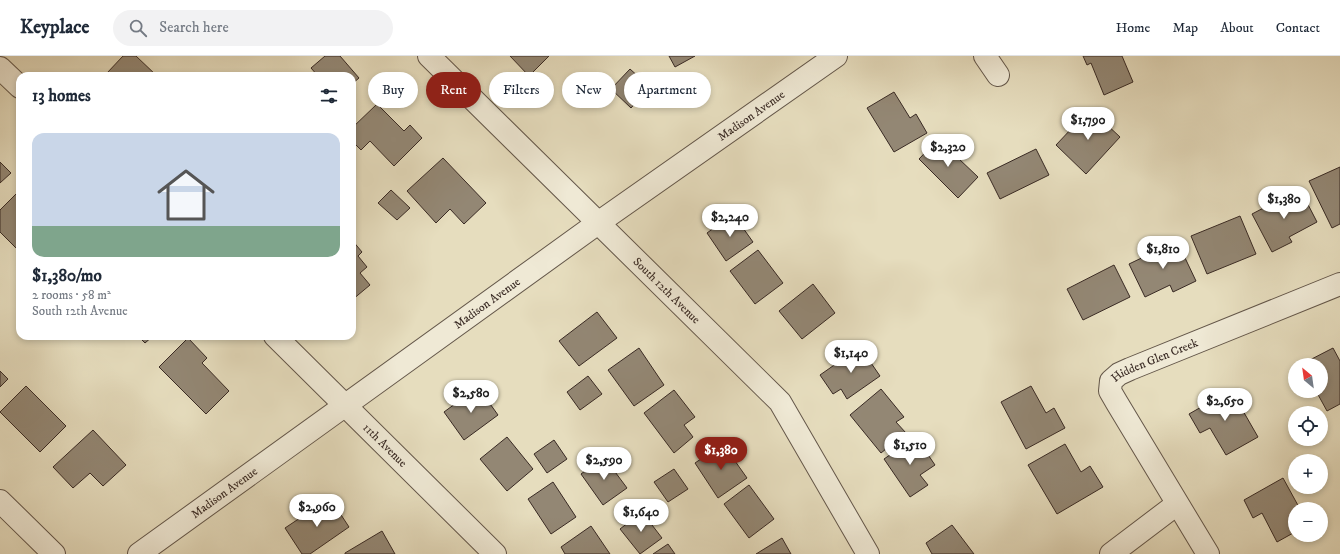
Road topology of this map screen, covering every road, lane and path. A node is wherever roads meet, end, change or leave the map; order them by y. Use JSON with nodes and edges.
{"nodes":[{"id":1,"x":429,"y":56,"type":"edge"},
{"id":2,"x":836,"y":56,"type":"edge"},
{"id":3,"x":985,"y":56,"type":"edge"},
{"id":4,"x":0,"y":68,"type":"edge"},
{"id":5,"x":998,"y":75,"type":"dead end"},
{"id":6,"x":16,"y":83,"type":"edge"},
{"id":7,"x":598,"y":223,"type":"junction"},
{"id":8,"x":1340,"y":284,"type":"edge"},
{"id":9,"x":279,"y":340,"type":"edge"},
{"id":10,"x":345,"y":404,"type":"junction"},
{"id":11,"x":0,"y":501,"type":"edge"},
{"id":12,"x":1178,"y":504,"type":"junction"},
{"id":13,"x":54,"y":554,"type":"edge"},
{"id":14,"x":139,"y":554,"type":"edge"},
{"id":15,"x":495,"y":554,"type":"edge"},
{"id":16,"x":868,"y":554,"type":"edge"},
{"id":17,"x":1111,"y":554,"type":"edge"},
{"id":18,"x":1208,"y":554,"type":"edge"}],
"edges":[{"from":1,"to":7,"type":"street","name":"South 12th Avenue"},
{"from":2,"to":7,"type":"street","name":"Madison Avenue"},
{"from":3,"to":5,"type":"street"},
{"from":4,"to":6,"type":"street"},
{"from":7,"to":10,"type":"street","name":"Madison Avenue"},
{"from":7,"to":16,"type":"street","name":"South 12th Avenue"},
{"from":8,"to":12,"type":"street","name":"Hidden Glen Creek"},
{"from":9,"to":10,"type":"street","name":"11th Avenue"},
{"from":10,"to":14,"type":"street","name":"Madison Avenue"},
{"from":10,"to":15,"type":"street","name":"11th Avenue"},
{"from":11,"to":13,"type":"street"},
{"from":12,"to":17,"type":"street"},
{"from":12,"to":18,"type":"street","name":"Hidden Glen Creek"}]}
